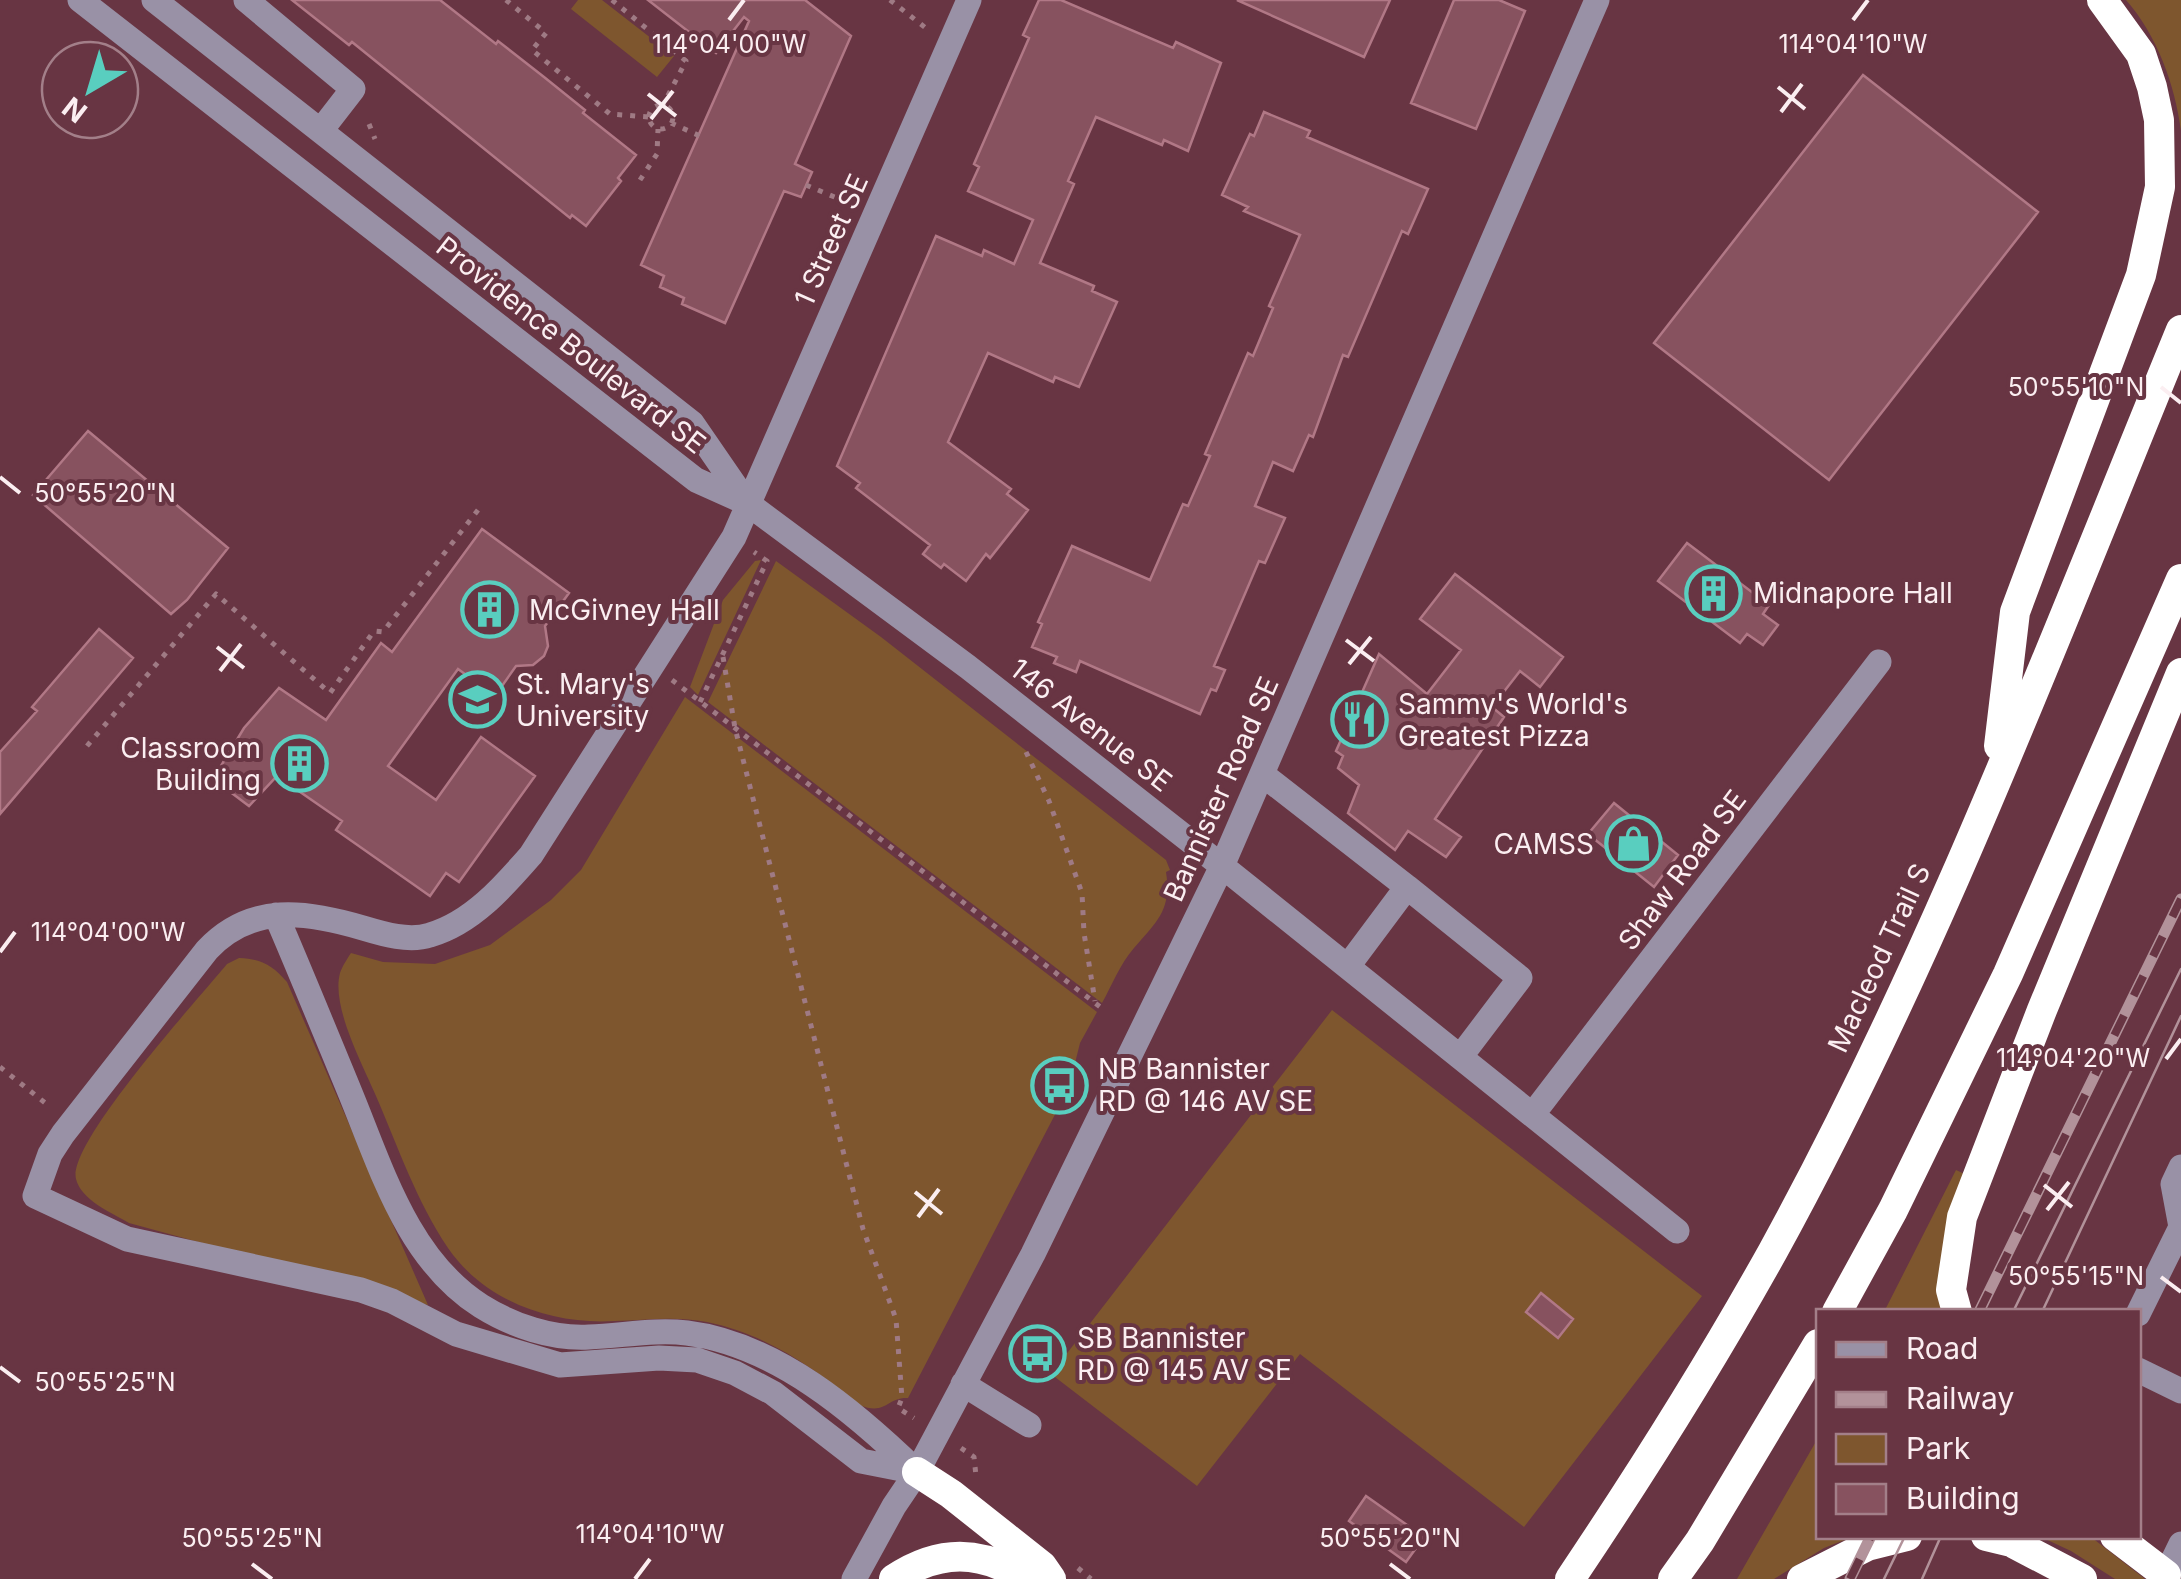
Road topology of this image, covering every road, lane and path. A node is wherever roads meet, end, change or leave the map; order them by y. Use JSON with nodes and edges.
{"nodes":[{"id":1,"x":80,"y":0,"type":"edge"},
{"id":2,"x":154,"y":0,"type":"edge"},
{"id":3,"x":246,"y":0,"type":"edge"},
{"id":4,"x":506,"y":0,"type":"edge"},
{"id":5,"x":612,"y":0,"type":"edge"},
{"id":6,"x":890,"y":0,"type":"edge"},
{"id":7,"x":969,"y":0,"type":"edge"},
{"id":8,"x":1597,"y":0,"type":"edge"},
{"id":9,"x":2102,"y":0,"type":"edge"},
{"id":10,"x":930,"y":30,"type":"dead end"},
{"id":11,"x":663,"y":104,"type":"junction"},
{"id":12,"x":648,"y":116,"type":"junction"},
{"id":13,"x":671,"y":123,"type":"junction"},
{"id":14,"x":658,"y":129,"type":"junction"},
{"id":15,"x":322,"y":130,"type":"junction"},
{"id":16,"x":700,"y":136,"type":"dead end"},
{"id":17,"x":640,"y":180,"type":"dead end"},
{"id":18,"x":806,"y":185,"type":"dead end"},
{"id":19,"x":851,"y":204,"type":"dead end"},
{"id":20,"x":2181,"y":330,"type":"edge"},
{"id":21,"x":747,"y":503,"type":"junction"},
{"id":22,"x":478,"y":510,"type":"dead end"},
{"id":23,"x":734,"y":537,"type":"junction"},
{"id":24,"x":2181,"y":579,"type":"edge"},
{"id":25,"x":723,"y":654,"type":"junction"},
{"id":26,"x":1878,"y":662,"type":"dead end"},
{"id":27,"x":652,"y":665,"type":"junction"},
{"id":28,"x":2181,"y":673,"type":"edge"},
{"id":29,"x":700,"y":702,"type":"junction"},
{"id":30,"x":735,"y":728,"type":"junction"},
{"id":31,"x":87,"y":746,"type":"dead end"},
{"id":32,"x":1026,"y":752,"type":"dead end"},
{"id":33,"x":1262,"y":774,"type":"junction"},
{"id":34,"x":1995,"y":782,"type":"junction"},
{"id":35,"x":1222,"y":866,"type":"junction"},
{"id":36,"x":1407,"y":887,"type":"junction"},
{"id":37,"x":276,"y":915,"type":"junction"},
{"id":38,"x":1348,"y":966,"type":"junction"},
{"id":39,"x":1096,"y":1004,"type":"junction"},
{"id":40,"x":1103,"y":1009,"type":"dead end"},
{"id":41,"x":1462,"y":1056,"type":"junction"},
{"id":42,"x":0,"y":1066,"type":"edge"},
{"id":43,"x":1533,"y":1114,"type":"junction"},
{"id":44,"x":71,"y":1123,"type":"junction"},
{"id":45,"x":2181,"y":1167,"type":"edge"},
{"id":46,"x":1677,"y":1231,"type":"dead end"},
{"id":47,"x":1839,"y":1309,"type":"edge"},
{"id":48,"x":1957,"y":1309,"type":"edge"},
{"id":49,"x":2140,"y":1309,"type":"edge"},
{"id":50,"x":1816,"y":1347,"type":"edge"},
{"id":51,"x":2141,"y":1371,"type":"edge"},
{"id":52,"x":963,"y":1384,"type":"junction"},
{"id":53,"x":2181,"y":1391,"type":"edge"},
{"id":54,"x":898,"y":1408,"type":"dead end"},
{"id":55,"x":1029,"y":1424,"type":"dead end"},
{"id":56,"x":917,"y":1472,"type":"junction"},
{"id":57,"x":1894,"y":1539,"type":"edge"},
{"id":58,"x":1998,"y":1539,"type":"edge"},
{"id":59,"x":2119,"y":1539,"type":"edge"},
{"id":60,"x":2181,"y":1544,"type":"edge"},
{"id":61,"x":2166,"y":1575,"type":"joint"},
{"id":62,"x":854,"y":1579,"type":"edge"},
{"id":63,"x":894,"y":1579,"type":"edge"},
{"id":64,"x":1025,"y":1579,"type":"edge"},
{"id":65,"x":1051,"y":1579,"type":"edge"},
{"id":66,"x":1570,"y":1579,"type":"edge"},
{"id":67,"x":1674,"y":1579,"type":"edge"},
{"id":68,"x":1802,"y":1579,"type":"edge"},
{"id":69,"x":2082,"y":1579,"type":"edge"}],
"edges":[{"from":1,"to":21,"type":"street","name":"Providence Boulevard SE"},
{"from":2,"to":15,"type":"street","name":"Providence Boulevard SE"},
{"from":3,"to":15,"type":"street"},
{"from":4,"to":12,"type":"path"},
{"from":5,"to":11,"type":"path"},
{"from":6,"to":10,"type":"path"},
{"from":7,"to":21,"type":"street","name":"1 Street SE"},
{"from":8,"to":33,"type":"street","name":"Bannister Road SE"},
{"from":9,"to":34,"type":"highway"},
{"from":11,"to":12,"type":"path"},
{"from":11,"to":13,"type":"path"},
{"from":12,"to":14,"type":"path"},
{"from":13,"to":14,"type":"path"},
{"from":13,"to":16,"type":"path"},
{"from":14,"to":17,"type":"path"},
{"from":15,"to":21,"type":"street","name":"Providence Boulevard SE"},
{"from":18,"to":19,"type":"path"},
{"from":20,"to":34,"type":"highway","name":"Macleod Trail S"},
{"from":21,"to":23,"type":"street","name":"1 Street SE"},
{"from":21,"to":35,"type":"street","name":"146 Avenue SE"},
{"from":22,"to":31,"type":"path"},
{"from":23,"to":25,"type":"path"},
{"from":23,"to":27,"type":"street","name":"1 Street SE"},
{"from":24,"to":47,"type":"highway"},
{"from":25,"to":29,"type":"path"},
{"from":25,"to":30,"type":"path"},
{"from":26,"to":43,"type":"street","name":"Shaw Road SE"},
{"from":27,"to":29,"type":"path"},
{"from":27,"to":37,"type":"street","name":"1 Street SE"},
{"from":28,"to":48,"type":"highway"},
{"from":29,"to":30,"type":"path"},
{"from":30,"to":39,"type":"path"},
{"from":30,"to":54,"type":"path"},
{"from":32,"to":39,"type":"path"},
{"from":33,"to":35,"type":"street","name":"Bannister Road SE"},
{"from":33,"to":36,"type":"street"},
{"from":34,"to":66,"type":"highway","name":"Macleod Trail S"},
{"from":35,"to":38,"type":"street","name":"146 Avenue SE"},
{"from":35,"to":52,"type":"street","name":"Bannister Road SE"},
{"from":36,"to":38,"type":"street"},
{"from":36,"to":41,"type":"street"},
{"from":37,"to":44,"type":"street"},
{"from":37,"to":56,"type":"street"},
{"from":38,"to":41,"type":"street","name":"146 Avenue SE"},
{"from":39,"to":40,"type":"path"},
{"from":41,"to":43,"type":"street","name":"146 Avenue SE"},
{"from":42,"to":44,"type":"path"},
{"from":43,"to":46,"type":"street","name":"146 Avenue SE"},
{"from":44,"to":56,"type":"street"},
{"from":45,"to":49,"type":"street"},
{"from":50,"to":67,"type":"highway"},
{"from":51,"to":53,"type":"street"},
{"from":52,"to":55,"type":"street"},
{"from":52,"to":56,"type":"street","name":"Bannister Road SE"},
{"from":56,"to":62,"type":"street","name":"Bannister Road SE"},
{"from":56,"to":65,"type":"highway"},
{"from":57,"to":68,"type":"highway"},
{"from":58,"to":69,"type":"highway"},
{"from":59,"to":61,"type":"highway"},
{"from":60,"to":61,"type":"street"},
{"from":63,"to":64,"type":"highway"}]}
